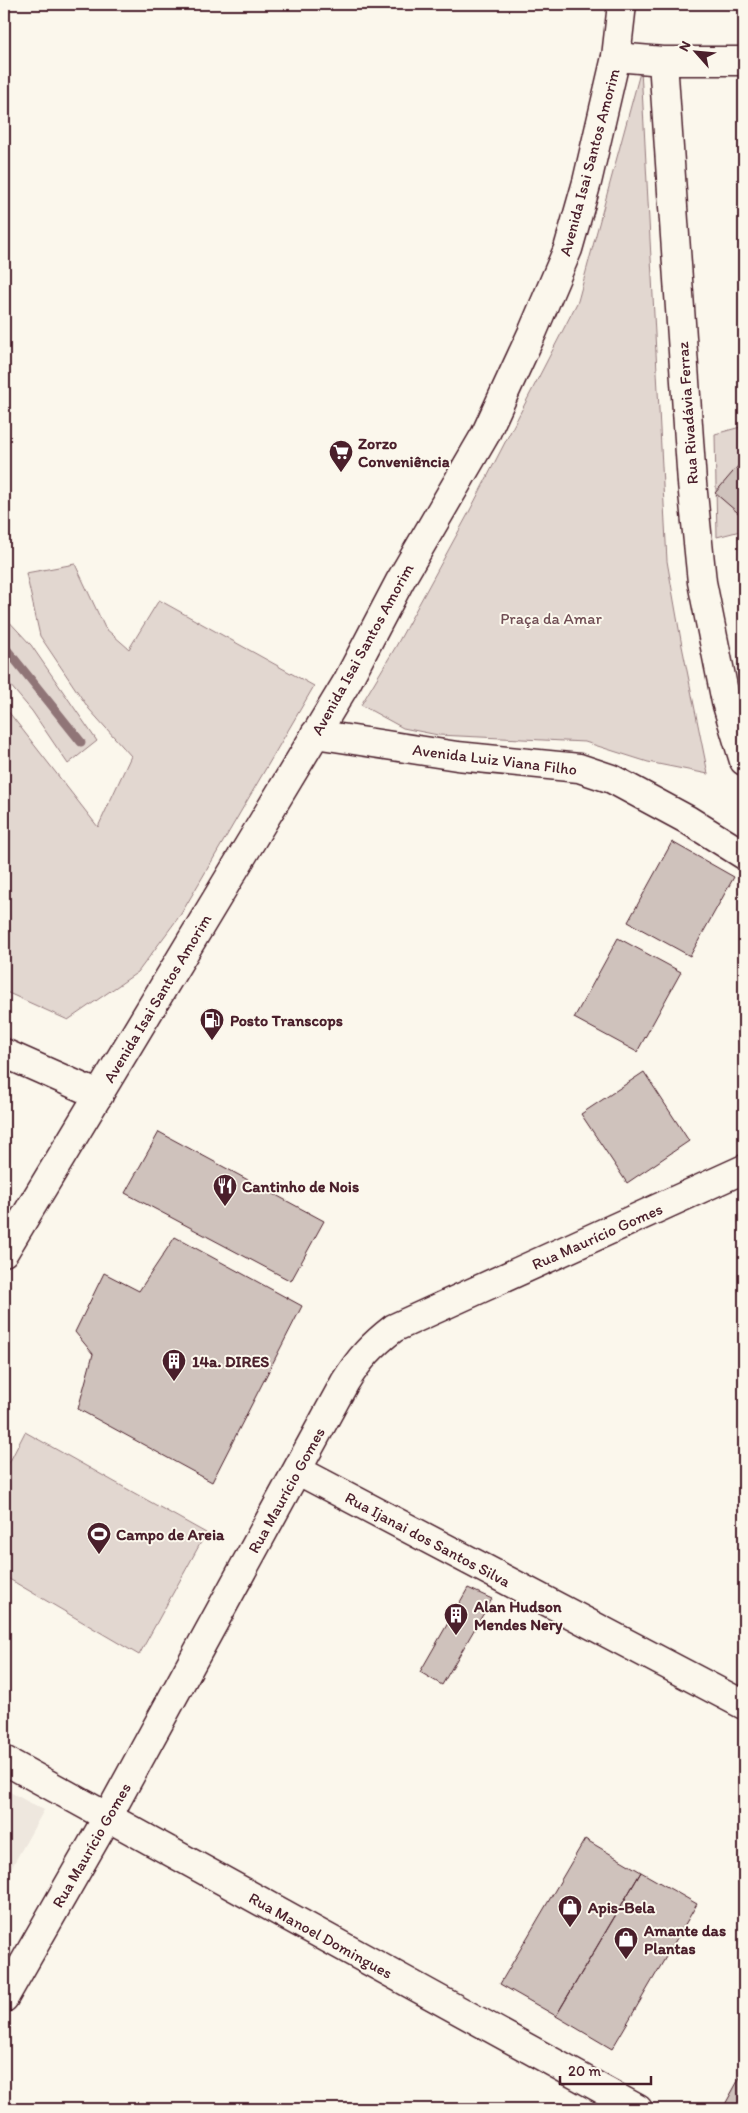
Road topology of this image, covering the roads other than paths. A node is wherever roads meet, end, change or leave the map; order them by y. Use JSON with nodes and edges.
{"nodes":[{"id":1,"x":622,"y":4,"type":"edge"},
{"id":2,"x":616,"y":57,"type":"junction"},
{"id":3,"x":663,"y":61,"type":"junction"},
{"id":4,"x":744,"y":61,"type":"edge"},
{"id":5,"x":314,"y":734,"type":"junction"},
{"id":6,"x":744,"y":761,"type":"edge"},
{"id":7,"x":744,"y":855,"type":"edge"},
{"id":8,"x":4,"y":1053,"type":"edge"},
{"id":9,"x":99,"y":1095,"type":"junction"},
{"id":10,"x":744,"y":1169,"type":"edge"},
{"id":11,"x":4,"y":1252,"type":"edge"},
{"id":12,"x":297,"y":1470,"type":"junction"},
{"id":13,"x":744,"y":1705,"type":"edge"},
{"id":14,"x":4,"y":1760,"type":"edge"},
{"id":15,"x":107,"y":1818,"type":"junction"},
{"id":16,"x":4,"y":1998,"type":"edge"},
{"id":17,"x":638,"y":2109,"type":"edge"}],
"edges":[{"from":1,"to":2,"type":"street","name":"Avenida Isai Santos Amorim"},
{"from":2,"to":3,"type":"street"},
{"from":2,"to":5,"type":"street","name":"Avenida Isai Santos Amorim"},
{"from":3,"to":4,"type":"street"},
{"from":3,"to":6,"type":"street","name":"Rua Rivadávia Ferraz"},
{"from":5,"to":7,"type":"street","name":"Avenida Luiz Viana Filho"},
{"from":5,"to":9,"type":"street","name":"Avenida Isai Santos Amorim"},
{"from":8,"to":9,"type":"street"},
{"from":9,"to":11,"type":"street","name":"Avenida Isai Santos Amorim"},
{"from":10,"to":12,"type":"street","name":"Rua Maurício Gomes"},
{"from":12,"to":13,"type":"street","name":"Rua Ijanai dos Santos Silva"},
{"from":12,"to":15,"type":"street","name":"Rua Maurício Gomes"},
{"from":14,"to":15,"type":"street","name":"Rua Manoel Domingues"},
{"from":15,"to":16,"type":"street","name":"Rua Maurício Gomes"},
{"from":15,"to":17,"type":"street","name":"Rua Manoel Domingues"}]}
